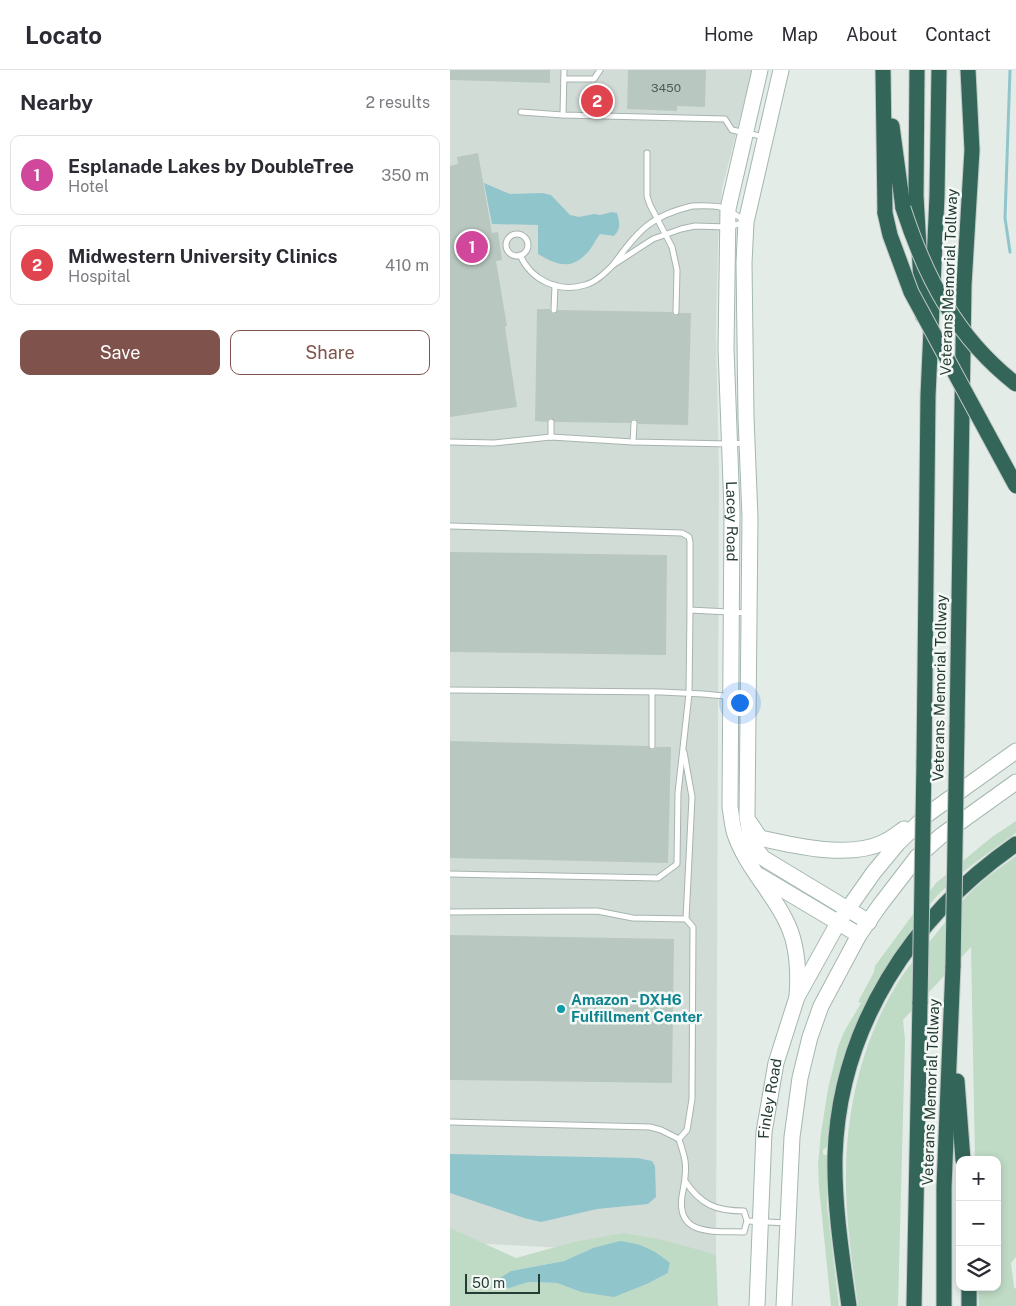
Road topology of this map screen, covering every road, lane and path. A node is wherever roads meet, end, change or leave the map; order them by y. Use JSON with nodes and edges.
{"nodes":[{"id":1,"x":564,"y":70,"type":"edge"},
{"id":2,"x":600,"y":70,"type":"edge"},
{"id":3,"x":760,"y":70,"type":"edge"},
{"id":4,"x":781,"y":70,"type":"edge"},
{"id":5,"x":884,"y":70,"type":"edge"},
{"id":6,"x":917,"y":70,"type":"edge"},
{"id":7,"x":939,"y":70,"type":"edge"},
{"id":8,"x":968,"y":70,"type":"edge"},
{"id":9,"x":978,"y":70,"type":"edge"},
{"id":10,"x":564,"y":79,"type":"junction"},
{"id":11,"x":521,"y":112,"type":"dead end"},
{"id":12,"x":563,"y":114,"type":"junction"},
{"id":13,"x":746,"y":133,"type":"junction"},
{"id":14,"x":765,"y":137,"type":"junction"},
{"id":15,"x":972,"y":150,"type":"junction"},
{"id":16,"x":647,"y":153,"type":"dead end"},
{"id":17,"x":728,"y":209,"type":"junction"},
{"id":18,"x":658,"y":219,"type":"junction"},
{"id":19,"x":746,"y":222,"type":"junction"},
{"id":20,"x":728,"y":227,"type":"junction"},
{"id":21,"x":666,"y":234,"type":"junction"},
{"id":22,"x":520,"y":255,"type":"junction"},
{"id":23,"x":613,"y":265,"type":"junction"},
{"id":24,"x":554,"y":285,"type":"junction"},
{"id":25,"x":554,"y":310,"type":"dead end"},
{"id":26,"x":676,"y":312,"type":"dead end"},
{"id":27,"x":1016,"y":384,"type":"edge"},
{"id":28,"x":928,"y":396,"type":"junction"},
{"id":29,"x":551,"y":422,"type":"dead end"},
{"id":30,"x":634,"y":424,"type":"dead end"},
{"id":31,"x":551,"y":437,"type":"junction"},
{"id":32,"x":450,"y":442,"type":"edge"},
{"id":33,"x":633,"y":442,"type":"junction"},
{"id":34,"x":748,"y":443,"type":"junction"},
{"id":35,"x":730,"y":444,"type":"junction"},
{"id":36,"x":1016,"y":486,"type":"edge"},
{"id":37,"x":450,"y":526,"type":"edge"},
{"id":38,"x":690,"y":610,"type":"junction"},
{"id":39,"x":731,"y":612,"type":"junction"},
{"id":40,"x":749,"y":613,"type":"junction"},
{"id":41,"x":450,"y":690,"type":"edge"},
{"id":42,"x":652,"y":692,"type":"junction"},
{"id":43,"x":689,"y":694,"type":"junction"},
{"id":44,"x":732,"y":698,"type":"junction"},
{"id":45,"x":749,"y":698,"type":"junction"},
{"id":46,"x":652,"y":746,"type":"dead end"},
{"id":47,"x":683,"y":746,"type":"junction"},
{"id":48,"x":1016,"y":751,"type":"edge"},
{"id":49,"x":1016,"y":782,"type":"edge"},
{"id":50,"x":928,"y":814,"type":"junction"},
{"id":51,"x":747,"y":816,"type":"junction"},
{"id":52,"x":1016,"y":844,"type":"edge"},
{"id":53,"x":450,"y":874,"type":"edge"},
{"id":54,"x":756,"y":874,"type":"junction"},
{"id":55,"x":848,"y":909,"type":"junction"},
{"id":56,"x":450,"y":912,"type":"edge"},
{"id":57,"x":686,"y":918,"type":"junction"},
{"id":58,"x":868,"y":922,"type":"junction"},
{"id":59,"x":838,"y":923,"type":"junction"},
{"id":60,"x":859,"y":935,"type":"junction"},
{"id":61,"x":797,"y":997,"type":"junction"},
{"id":62,"x":952,"y":1004,"type":"junction"},
{"id":63,"x":450,"y":1122,"type":"edge"},
{"id":64,"x":679,"y":1139,"type":"junction"},
{"id":65,"x":962,"y":1156,"type":"edge"},
{"id":66,"x":685,"y":1181,"type":"junction"},
{"id":67,"x":754,"y":1222,"type":"junction"},
{"id":68,"x":788,"y":1223,"type":"junction"},
{"id":69,"x":969,"y":1291,"type":"edge"},
{"id":70,"x":757,"y":1306,"type":"edge"},
{"id":71,"x":784,"y":1306,"type":"edge"},
{"id":72,"x":849,"y":1306,"type":"edge"},
{"id":73,"x":914,"y":1306,"type":"edge"},
{"id":74,"x":944,"y":1306,"type":"edge"},
{"id":75,"x":969,"y":1306,"type":"edge"}],
"edges":[{"from":1,"to":10,"type":"lane"},
{"from":2,"to":10,"type":"lane"},
{"from":3,"to":13,"type":"main road","name":"Lacey Road"},
{"from":4,"to":14,"type":"main road","name":"Lacey Road"},
{"from":5,"to":27,"type":"highway","bridge":true},
{"from":5,"to":36,"type":"highway","bridge":true},
{"from":6,"to":28,"type":"highway"},
{"from":7,"to":28,"type":"highway","name":"Veterans Memorial Tollway"},
{"from":8,"to":15,"type":"highway","name":"Veterans Memorial Tollway"},
{"from":9,"to":15,"type":"highway"},
{"from":10,"to":12,"type":"lane"},
{"from":11,"to":12,"type":"lane"},
{"from":12,"to":13,"type":"lane"},
{"from":13,"to":14,"type":"lane"},
{"from":13,"to":17,"type":"main road","name":"Lacey Road"},
{"from":14,"to":19,"type":"main road","name":"Lacey Road"},
{"from":15,"to":62,"type":"highway","name":"Veterans Memorial Tollway","bridge":true},
{"from":16,"to":18,"type":"lane"},
{"from":17,"to":18,"type":"lane"},
{"from":17,"to":19,"type":"lane"},
{"from":17,"to":20,"type":"main road","name":"Lacey Road"},
{"from":18,"to":21,"type":"lane"},
{"from":18,"to":23,"type":"lane"},
{"from":19,"to":20,"type":"lane"},
{"from":19,"to":34,"type":"main road","name":"Lacey Road"},
{"from":20,"to":21,"type":"lane"},
{"from":20,"to":35,"type":"main road","name":"Lacey Road"},
{"from":21,"to":23,"type":"lane"},
{"from":21,"to":26,"type":"lane"},
{"from":22,"to":22,"type":"lane"},
{"from":22,"to":24,"type":"lane"},
{"from":23,"to":24,"type":"lane"},
{"from":24,"to":25,"type":"lane"},
{"from":28,"to":73,"type":"highway","name":"Veterans Memorial Tollway","bridge":true},
{"from":29,"to":31,"type":"lane"},
{"from":30,"to":33,"type":"lane"},
{"from":31,"to":32,"type":"lane"},
{"from":31,"to":33,"type":"lane"},
{"from":33,"to":35,"type":"lane"},
{"from":34,"to":35,"type":"lane"},
{"from":34,"to":40,"type":"main road","name":"Lacey Road"},
{"from":35,"to":39,"type":"main road","name":"Lacey Road"},
{"from":37,"to":38,"type":"lane"},
{"from":38,"to":39,"type":"lane"},
{"from":38,"to":43,"type":"lane"},
{"from":39,"to":40,"type":"lane"},
{"from":39,"to":44,"type":"main road","name":"Lacey Road"},
{"from":40,"to":45,"type":"main road","name":"Lacey Road"},
{"from":41,"to":42,"type":"lane"},
{"from":42,"to":43,"type":"lane"},
{"from":42,"to":46,"type":"lane"},
{"from":43,"to":44,"type":"lane"},
{"from":43,"to":47,"type":"lane"},
{"from":44,"to":45,"type":"lane"},
{"from":44,"to":54,"type":"main road","name":"Lacey Road"},
{"from":45,"to":51,"type":"main road","name":"Lacey Road"},
{"from":47,"to":53,"type":"lane"},
{"from":47,"to":57,"type":"lane"},
{"from":48,"to":50,"type":"main road","name":"Finley Road"},
{"from":49,"to":58,"type":"main road","name":"Finley Road"},
{"from":50,"to":51,"type":"main road"},
{"from":50,"to":55,"type":"main road","name":"Finley Road"},
{"from":51,"to":55,"type":"main road","name":"Lacey Road"},
{"from":52,"to":72,"type":"highway"},
{"from":54,"to":59,"type":"main road","name":"Lacey Road"},
{"from":54,"to":61,"type":"main road"},
{"from":55,"to":58,"type":"main road"},
{"from":55,"to":59,"type":"main road","name":"Finley Road"},
{"from":56,"to":57,"type":"lane"},
{"from":57,"to":64,"type":"lane"},
{"from":58,"to":60,"type":"main road","name":"Finley Road"},
{"from":59,"to":60,"type":"main road","name":"Lacey Road"},
{"from":59,"to":61,"type":"main road","name":"Finley Road"},
{"from":60,"to":68,"type":"main road","name":"Finley Road"},
{"from":61,"to":67,"type":"main road","name":"Finley Road"},
{"from":62,"to":65,"type":"highway"},
{"from":62,"to":74,"type":"highway","name":"Veterans Memorial Tollway"},
{"from":63,"to":64,"type":"lane"},
{"from":64,"to":66,"type":"lane"},
{"from":66,"to":67,"type":"lane"},
{"from":66,"to":67,"type":"lane"},
{"from":67,"to":68,"type":"lane"},
{"from":67,"to":70,"type":"main road","name":"Finley Road"},
{"from":68,"to":71,"type":"main road","name":"Finley Road"},
{"from":69,"to":75,"type":"highway"}]}
